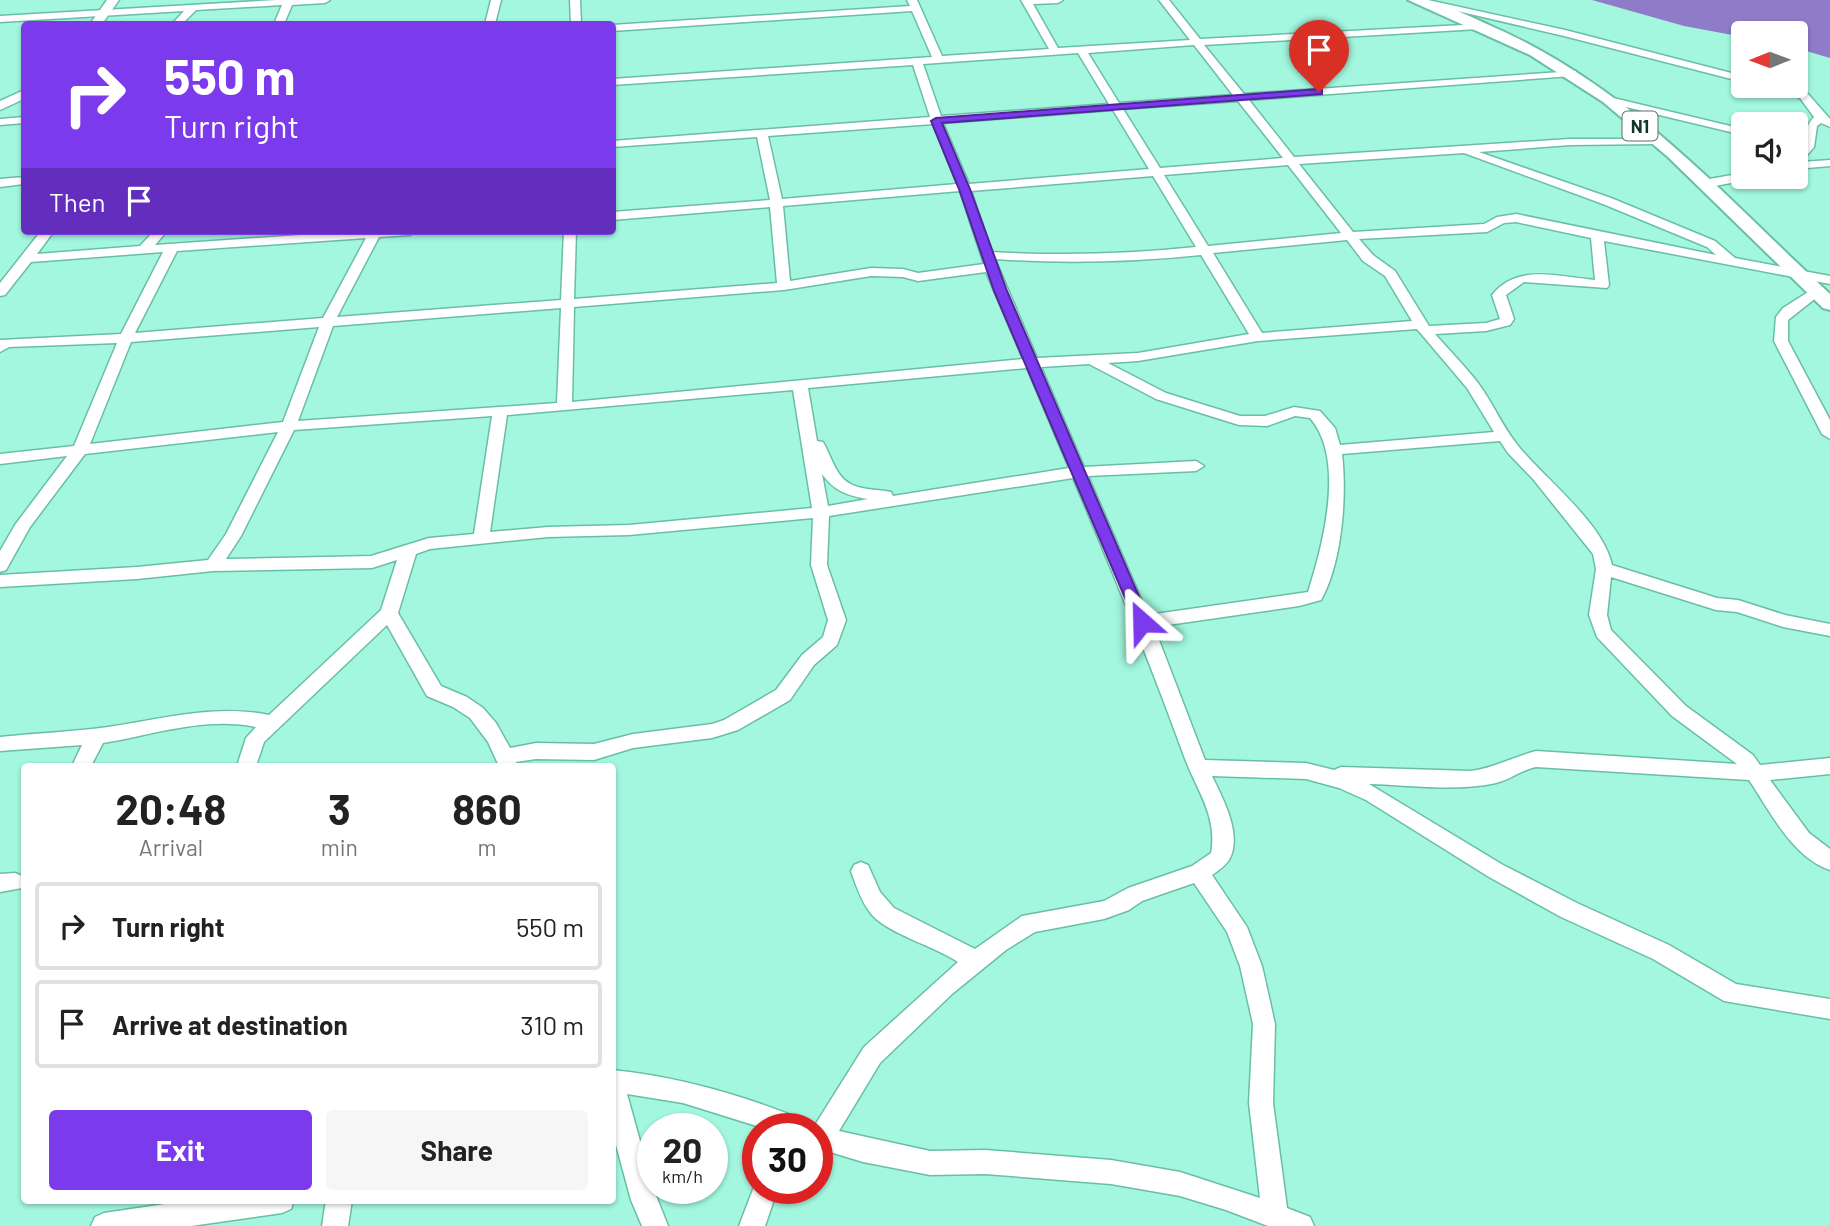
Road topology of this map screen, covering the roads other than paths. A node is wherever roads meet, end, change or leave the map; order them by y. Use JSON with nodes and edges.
{"nodes":[{"id":1,"x":262,"y":0,"type":"edge"},
{"id":2,"x":325,"y":0,"type":"edge"},
{"id":3,"x":496,"y":0,"type":"edge"},
{"id":4,"x":575,"y":0,"type":"edge"},
{"id":5,"x":1058,"y":0,"type":"edge"},
{"id":6,"x":1164,"y":0,"type":"edge"},
{"id":7,"x":1415,"y":0,"type":"edge"},
{"id":8,"x":289,"y":1,"type":"edge"},
{"id":9,"x":1026,"y":1,"type":"edge"},
{"id":10,"x":914,"y":4,"type":"edge"},
{"id":11,"x":108,"y":7,"type":"edge"},
{"id":12,"x":193,"y":8,"type":"junction"},
{"id":13,"x":0,"y":17,"type":"edge"},
{"id":14,"x":1500,"y":18,"type":"junction"},
{"id":15,"x":180,"y":21,"type":"edge"},
{"id":16,"x":280,"y":21,"type":"edge"},
{"id":17,"x":491,"y":21,"type":"edge"},
{"id":18,"x":576,"y":21,"type":"edge"},
{"id":19,"x":1484,"y":28,"type":"junction"},
{"id":20,"x":616,"y":29,"type":"edge"},
{"id":21,"x":1198,"y":41,"type":"junction"},
{"id":22,"x":1082,"y":50,"type":"junction"},
{"id":23,"x":1056,"y":52,"type":"junction"},
{"id":24,"x":939,"y":59,"type":"junction"},
{"id":25,"x":917,"y":61,"type":"junction"},
{"id":26,"x":1572,"y":73,"type":"junction"},
{"id":27,"x":1731,"y":76,"type":"edge"},
{"id":28,"x":616,"y":82,"type":"edge"},
{"id":29,"x":21,"y":96,"type":"edge"},
{"id":30,"x":1242,"y":97,"type":"junction"},
{"id":31,"x":1806,"y":98,"type":"edge"},
{"id":32,"x":1609,"y":100,"type":"junction"},
{"id":33,"x":0,"y":106,"type":"edge"},
{"id":34,"x":1118,"y":107,"type":"junction"},
{"id":35,"x":21,"y":120,"type":"edge"},
{"id":36,"x":1825,"y":120,"type":"edge"},
{"id":37,"x":936,"y":121,"type":"junction"},
{"id":38,"x":0,"y":122,"type":"edge"},
{"id":39,"x":1731,"y":129,"type":"edge"},
{"id":40,"x":762,"y":133,"type":"junction"},
{"id":41,"x":1811,"y":135,"type":"joint"},
{"id":42,"x":1657,"y":141,"type":"junction"},
{"id":43,"x":616,"y":144,"type":"edge"},
{"id":44,"x":1808,"y":147,"type":"edge"},
{"id":45,"x":1463,"y":150,"type":"junction"},
{"id":46,"x":1292,"y":161,"type":"junction"},
{"id":47,"x":1808,"y":163,"type":"edge"},
{"id":48,"x":1830,"y":163,"type":"edge"},
{"id":49,"x":1156,"y":174,"type":"junction"},
{"id":50,"x":1731,"y":179,"type":"edge"},
{"id":51,"x":21,"y":181,"type":"edge"},
{"id":52,"x":0,"y":183,"type":"edge"},
{"id":53,"x":1704,"y":184,"type":"junction"},
{"id":54,"x":965,"y":189,"type":"junction"},
{"id":55,"x":776,"y":201,"type":"junction"},
{"id":56,"x":616,"y":216,"type":"edge"},
{"id":57,"x":45,"y":235,"type":"edge"},
{"id":58,"x":157,"y":235,"type":"edge"},
{"id":59,"x":357,"y":235,"type":"edge"},
{"id":60,"x":373,"y":235,"type":"edge"},
{"id":61,"x":570,"y":235,"type":"edge"},
{"id":62,"x":1350,"y":236,"type":"junction"},
{"id":63,"x":1597,"y":236,"type":"junction"},
{"id":64,"x":173,"y":246,"type":"junction"},
{"id":65,"x":1203,"y":250,"type":"junction"},
{"id":66,"x":143,"y":251,"type":"junction"},
{"id":67,"x":28,"y":258,"type":"junction"},
{"id":68,"x":989,"y":261,"type":"junction"},
{"id":69,"x":1731,"y":261,"type":"junction"},
{"id":70,"x":1794,"y":271,"type":"junction"},
{"id":71,"x":1830,"y":280,"type":"edge"},
{"id":72,"x":784,"y":286,"type":"junction"},
{"id":73,"x":1815,"y":291,"type":"junction"},
{"id":74,"x":0,"y":292,"type":"edge"},
{"id":75,"x":568,"y":304,"type":"junction"},
{"id":76,"x":1830,"y":304,"type":"edge"},
{"id":77,"x":328,"y":322,"type":"junction"},
{"id":78,"x":1423,"y":328,"type":"junction"},
{"id":79,"x":1258,"y":337,"type":"junction"},
{"id":80,"x":126,"y":338,"type":"junction"},
{"id":81,"x":1,"y":341,"type":"edge"},
{"id":82,"x":1091,"y":359,"type":"junction"},
{"id":83,"x":1030,"y":363,"type":"junction"},
{"id":84,"x":800,"y":387,"type":"junction"},
{"id":85,"x":564,"y":407,"type":"junction"},
{"id":86,"x":500,"y":412,"type":"junction"},
{"id":87,"x":805,"y":419,"type":"junction"},
{"id":88,"x":289,"y":425,"type":"junction"},
{"id":89,"x":1830,"y":434,"type":"edge"},
{"id":90,"x":1503,"y":436,"type":"junction"},
{"id":91,"x":80,"y":450,"type":"junction"},
{"id":92,"x":1336,"y":450,"type":"junction"},
{"id":93,"x":0,"y":459,"type":"edge"},
{"id":94,"x":1196,"y":466,"type":"dead end"},
{"id":95,"x":1078,"y":472,"type":"junction"},
{"id":96,"x":927,"y":496,"type":"junction"},
{"id":97,"x":821,"y":512,"type":"junction"},
{"id":98,"x":481,"y":539,"type":"junction"},
{"id":99,"x":409,"y":550,"type":"junction"},
{"id":100,"x":213,"y":565,"type":"junction"},
{"id":101,"x":0,"y":566,"type":"edge"},
{"id":102,"x":1604,"y":569,"type":"junction"},
{"id":103,"x":0,"y":580,"type":"edge"},
{"id":104,"x":389,"y":613,"type":"junction"},
{"id":105,"x":1142,"y":622,"type":"junction"},
{"id":106,"x":1830,"y":630,"type":"edge"},
{"id":107,"x":272,"y":723,"type":"junction"},
{"id":108,"x":96,"y":736,"type":"junction"},
{"id":109,"x":0,"y":744,"type":"edge"},
{"id":110,"x":507,"y":761,"type":"edge"},
{"id":111,"x":83,"y":763,"type":"edge"},
{"id":112,"x":248,"y":763,"type":"edge"},
{"id":113,"x":1830,"y":765,"type":"edge"},
{"id":114,"x":1198,"y":768,"type":"junction"},
{"id":115,"x":1758,"y":773,"type":"junction"},
{"id":116,"x":1320,"y":775,"type":"junction"},
{"id":117,"x":1830,"y":862,"type":"edge"},
{"id":118,"x":860,"y":871,"type":"dead end"},
{"id":119,"x":1199,"y":873,"type":"junction"},
{"id":120,"x":975,"y":961,"type":"junction"},
{"id":121,"x":1830,"y":1009,"type":"edge"},
{"id":122,"x":616,"y":1082,"type":"edge"},
{"id":123,"x":616,"y":1097,"type":"edge"},
{"id":124,"x":757,"y":1113,"type":"edge"},
{"id":125,"x":833,"y":1115,"type":"edge"},
{"id":126,"x":833,"y":1141,"type":"edge"},
{"id":127,"x":224,"y":1204,"type":"edge"},
{"id":128,"x":338,"y":1204,"type":"edge"},
{"id":129,"x":760,"y":1204,"type":"edge"},
{"id":130,"x":151,"y":1209,"type":"edge"},
{"id":131,"x":1275,"y":1216,"type":"junction"},
{"id":132,"x":104,"y":1226,"type":"edge"},
{"id":133,"x":335,"y":1226,"type":"edge"},
{"id":134,"x":655,"y":1226,"type":"edge"},
{"id":135,"x":752,"y":1226,"type":"edge"},
{"id":136,"x":1301,"y":1226,"type":"edge"}],
"edges":[{"from":1,"to":11,"type":"street"},
{"from":2,"to":8,"type":"street"},
{"from":3,"to":17,"type":"street"},
{"from":4,"to":18,"type":"street"},
{"from":5,"to":9,"type":"street"},
{"from":6,"to":21,"type":"street"},
{"from":7,"to":14,"type":"street"},
{"from":7,"to":19,"type":"highway","number":"N1"},
{"from":8,"to":12,"type":"street"},
{"from":8,"to":16,"type":"street"},
{"from":9,"to":23,"type":"street"},
{"from":10,"to":20,"type":"street"},
{"from":10,"to":24,"type":"street"},
{"from":11,"to":12,"type":"street"},
{"from":11,"to":13,"type":"street"},
{"from":12,"to":15,"type":"street"},
{"from":14,"to":19,"type":"street"},
{"from":14,"to":27,"type":"street"},
{"from":19,"to":21,"type":"street"},
{"from":19,"to":26,"type":"highway","number":"N1"},
{"from":21,"to":22,"type":"street"},
{"from":21,"to":30,"type":"street"},
{"from":22,"to":23,"type":"street"},
{"from":22,"to":34,"type":"street"},
{"from":23,"to":24,"type":"street"},
{"from":24,"to":25,"type":"street"},
{"from":25,"to":28,"type":"street"},
{"from":25,"to":37,"type":"street"},
{"from":26,"to":30,"type":"street"},
{"from":26,"to":32,"type":"highway","number":"N1"},
{"from":29,"to":33,"type":"main road"},
{"from":30,"to":34,"type":"street"},
{"from":30,"to":46,"type":"street"},
{"from":31,"to":36,"type":"street"},
{"from":32,"to":39,"type":"street"},
{"from":32,"to":42,"type":"highway","number":"N1"},
{"from":34,"to":37,"type":"street"},
{"from":34,"to":49,"type":"street"},
{"from":35,"to":38,"type":"street"},
{"from":36,"to":41,"type":"street"},
{"from":37,"to":40,"type":"street"},
{"from":37,"to":54,"type":"street"},
{"from":40,"to":43,"type":"street"},
{"from":40,"to":55,"type":"street"},
{"from":41,"to":44,"type":"street"},
{"from":42,"to":45,"type":"street"},
{"from":42,"to":53,"type":"highway","number":"N1"},
{"from":45,"to":46,"type":"street"},
{"from":45,"to":69,"type":"street"},
{"from":46,"to":49,"type":"street"},
{"from":46,"to":62,"type":"street"},
{"from":47,"to":48,"type":"street"},
{"from":49,"to":54,"type":"street"},
{"from":49,"to":65,"type":"street"},
{"from":50,"to":53,"type":"street"},
{"from":51,"to":52,"type":"street"},
{"from":53,"to":70,"type":"highway","number":"N1"},
{"from":54,"to":55,"type":"street"},
{"from":54,"to":68,"type":"street"},
{"from":55,"to":56,"type":"street"},
{"from":55,"to":72,"type":"street"},
{"from":57,"to":67,"type":"street"},
{"from":58,"to":66,"type":"street"},
{"from":59,"to":64,"type":"street"},
{"from":60,"to":77,"type":"street"},
{"from":61,"to":75,"type":"street"},
{"from":62,"to":63,"type":"street"},
{"from":62,"to":65,"type":"street"},
{"from":62,"to":78,"type":"street"},
{"from":63,"to":69,"type":"street"},
{"from":63,"to":78,"type":"street"},
{"from":64,"to":66,"type":"street"},
{"from":64,"to":80,"type":"street"},
{"from":65,"to":68,"type":"street"},
{"from":65,"to":79,"type":"street"},
{"from":66,"to":67,"type":"street"},
{"from":67,"to":74,"type":"street"},
{"from":68,"to":72,"type":"street"},
{"from":68,"to":83,"type":"street"},
{"from":69,"to":70,"type":"street"},
{"from":70,"to":71,"type":"street"},
{"from":70,"to":73,"type":"highway","number":"N1"},
{"from":72,"to":75,"type":"street"},
{"from":73,"to":76,"type":"highway","number":"N1"},
{"from":73,"to":89,"type":"street"},
{"from":75,"to":77,"type":"street"},
{"from":75,"to":85,"type":"street"},
{"from":77,"to":80,"type":"street"},
{"from":77,"to":88,"type":"street"},
{"from":78,"to":79,"type":"street"},
{"from":78,"to":90,"type":"street"},
{"from":79,"to":82,"type":"street"},
{"from":80,"to":81,"type":"street"},
{"from":80,"to":91,"type":"street"},
{"from":82,"to":83,"type":"street"},
{"from":82,"to":92,"type":"street"},
{"from":83,"to":84,"type":"street"},
{"from":83,"to":95,"type":"street"},
{"from":84,"to":85,"type":"street"},
{"from":84,"to":87,"type":"street"},
{"from":85,"to":86,"type":"street"},
{"from":86,"to":88,"type":"street"},
{"from":86,"to":98,"type":"street"},
{"from":87,"to":96,"type":"street"},
{"from":87,"to":97,"type":"street"},
{"from":88,"to":91,"type":"street"},
{"from":88,"to":100,"type":"street"},
{"from":90,"to":92,"type":"street"},
{"from":90,"to":102,"type":"street"},
{"from":91,"to":93,"type":"street"},
{"from":91,"to":101,"type":"street"},
{"from":92,"to":105,"type":"street"},
{"from":94,"to":95,"type":"street"},
{"from":95,"to":96,"type":"street"},
{"from":95,"to":105,"type":"street"},
{"from":96,"to":97,"type":"street"},
{"from":97,"to":98,"type":"street"},
{"from":97,"to":110,"type":"street"},
{"from":98,"to":99,"type":"street"},
{"from":99,"to":100,"type":"street"},
{"from":99,"to":104,"type":"street"},
{"from":100,"to":103,"type":"street"},
{"from":102,"to":106,"type":"street"},
{"from":102,"to":115,"type":"street"},
{"from":104,"to":107,"type":"street"},
{"from":104,"to":110,"type":"street"},
{"from":105,"to":114,"type":"street"},
{"from":107,"to":108,"type":"street"},
{"from":107,"to":112,"type":"street"},
{"from":108,"to":109,"type":"street"},
{"from":108,"to":111,"type":"street"},
{"from":113,"to":115,"type":"street"},
{"from":114,"to":116,"type":"street"},
{"from":114,"to":119,"type":"street"},
{"from":115,"to":116,"type":"street"},
{"from":115,"to":117,"type":"street"},
{"from":116,"to":121,"type":"street"},
{"from":118,"to":120,"type":"street"},
{"from":119,"to":120,"type":"street"},
{"from":119,"to":131,"type":"street"},
{"from":120,"to":125,"type":"street"},
{"from":122,"to":124,"type":"street"},
{"from":123,"to":134,"type":"street"},
{"from":126,"to":131,"type":"street"},
{"from":127,"to":130,"type":"street"},
{"from":128,"to":133,"type":"street"},
{"from":129,"to":135,"type":"street"},
{"from":130,"to":132,"type":"street"},
{"from":131,"to":136,"type":"street"}]}
